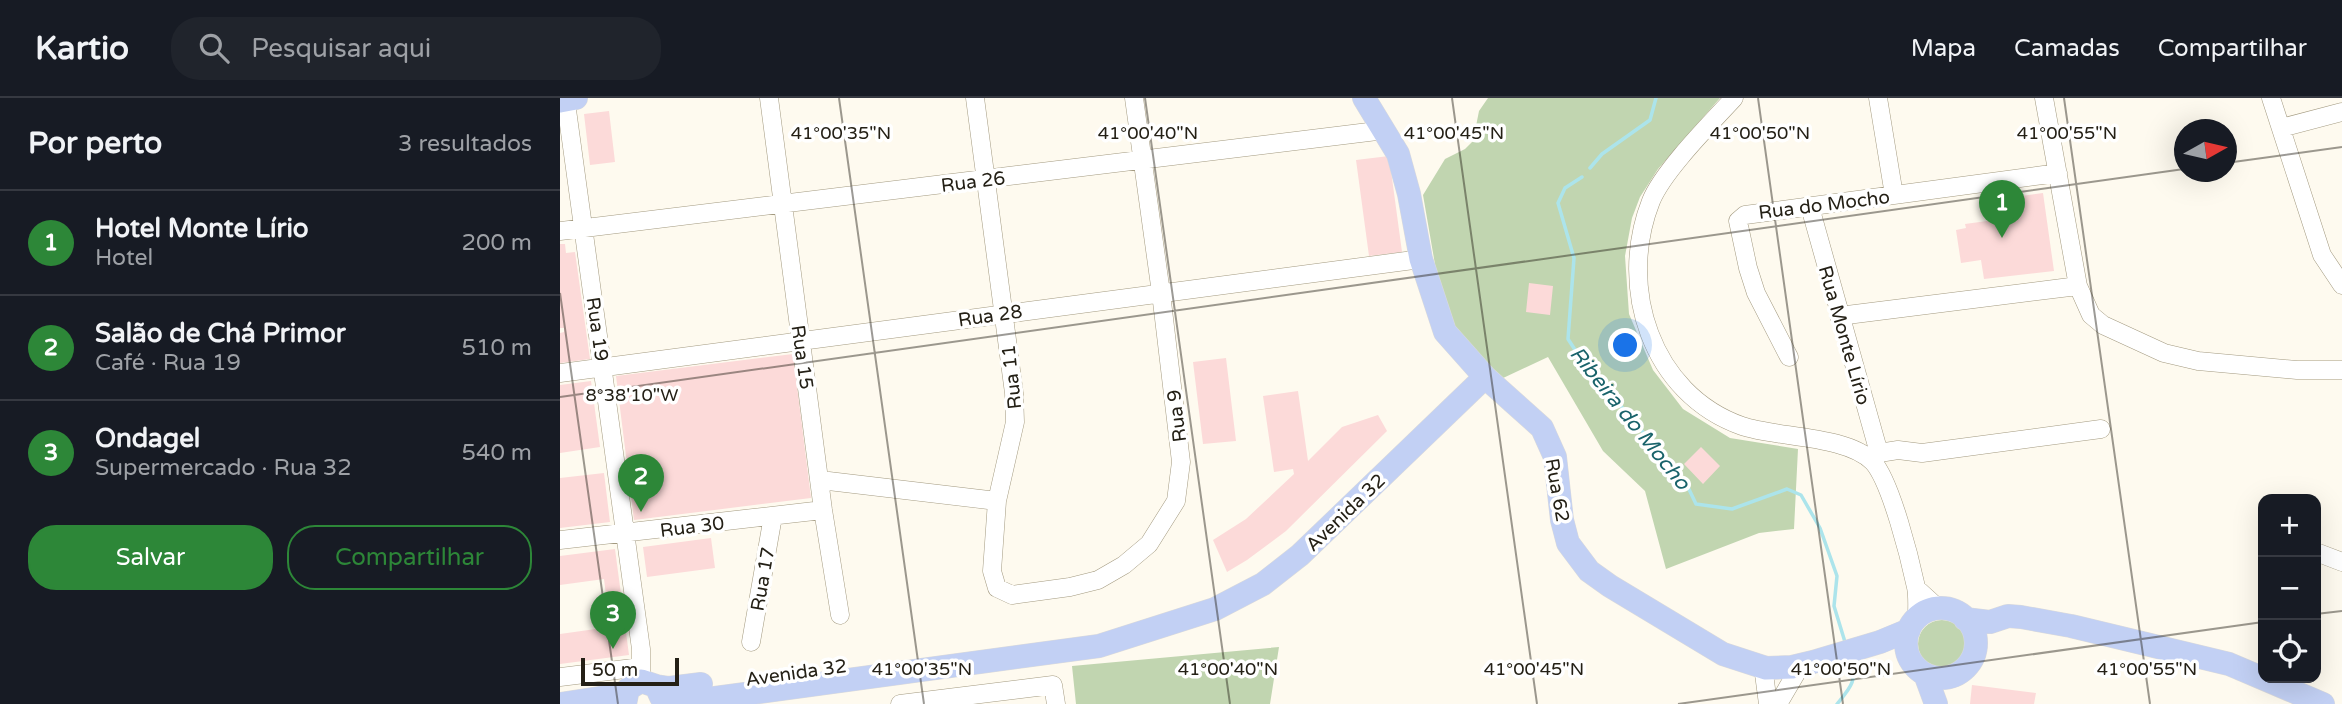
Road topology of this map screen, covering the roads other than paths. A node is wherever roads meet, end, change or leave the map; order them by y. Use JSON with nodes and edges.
{"nodes":[{"id":1,"x":769,"y":98,"type":"edge"},
{"id":2,"x":975,"y":98,"type":"edge"},
{"id":3,"x":1134,"y":98,"type":"edge"},
{"id":4,"x":1364,"y":98,"type":"edge"},
{"id":5,"x":1734,"y":98,"type":"edge"},
{"id":6,"x":1878,"y":98,"type":"edge"},
{"id":7,"x":2045,"y":98,"type":"edge"},
{"id":8,"x":2271,"y":98,"type":"edge"},
{"id":9,"x":568,"y":100,"type":"edge"},
{"id":10,"x":2342,"y":112,"type":"edge"},
{"id":11,"x":2281,"y":128,"type":"junction"},
{"id":12,"x":1385,"y":130,"type":"junction"},
{"id":13,"x":1141,"y":160,"type":"junction"},
{"id":14,"x":2058,"y":173,"type":"junction"},
{"id":15,"x":985,"y":180,"type":"junction"},
{"id":16,"x":1894,"y":195,"type":"junction"},
{"id":17,"x":782,"y":204,"type":"junction"},
{"id":18,"x":1810,"y":207,"type":"junction"},
{"id":19,"x":584,"y":228,"type":"junction"},
{"id":20,"x":560,"y":231,"type":"edge"},
{"id":21,"x":1421,"y":259,"type":"junction"},
{"id":22,"x":2342,"y":285,"type":"edge"},
{"id":23,"x":2078,"y":286,"type":"junction"},
{"id":24,"x":1161,"y":293,"type":"junction"},
{"id":25,"x":1003,"y":313,"type":"junction"},
{"id":26,"x":1839,"y":316,"type":"junction"},
{"id":27,"x":802,"y":341,"type":"junction"},
{"id":28,"x":1789,"y":358,"type":"dead end"},
{"id":29,"x":603,"y":368,"type":"junction"},
{"id":30,"x":2342,"y":370,"type":"edge"},
{"id":31,"x":560,"y":373,"type":"edge"},
{"id":32,"x":1485,"y":377,"type":"junction"},
{"id":33,"x":2101,"y":429,"type":"dead end"},
{"id":34,"x":1875,"y":457,"type":"junction"},
{"id":35,"x":820,"y":480,"type":"junction"},
{"id":36,"x":997,"y":501,"type":"junction"},
{"id":37,"x":823,"y":510,"type":"junction"},
{"id":38,"x":774,"y":516,"type":"junction"},
{"id":39,"x":626,"y":533,"type":"junction"},
{"id":40,"x":560,"y":540,"type":"edge"},
{"id":41,"x":2321,"y":554,"type":"edge"},
{"id":42,"x":2342,"y":562,"type":"edge"},
{"id":43,"x":992,"y":571,"type":"joint"},
{"id":44,"x":1917,"y":589,"type":"junction"},
{"id":45,"x":1939,"y":609,"type":"junction"},
{"id":46,"x":840,"y":615,"type":"dead end"},
{"id":47,"x":1977,"y":626,"type":"junction"},
{"id":48,"x":1145,"y":630,"type":"junction"},
{"id":49,"x":1911,"y":634,"type":"junction"},
{"id":50,"x":751,"y":642,"type":"dead end"},
{"id":51,"x":1810,"y":662,"type":"junction"},
{"id":52,"x":1763,"y":666,"type":"junction"},
{"id":53,"x":1925,"y":674,"type":"junction"},
{"id":54,"x":560,"y":677,"type":"edge"},
{"id":55,"x":1950,"y":677,"type":"junction"},
{"id":56,"x":642,"y":689,"type":"edge"},
{"id":57,"x":1936,"y":703,"type":"edge"},
{"id":58,"x":561,"y":704,"type":"edge"},
{"id":59,"x":670,"y":704,"type":"edge"},
{"id":60,"x":900,"y":704,"type":"edge"},
{"id":61,"x":1056,"y":704,"type":"edge"},
{"id":62,"x":1768,"y":704,"type":"edge"},
{"id":63,"x":1778,"y":704,"type":"edge"},
{"id":64,"x":2323,"y":704,"type":"edge"}],
"edges":[{"from":1,"to":17,"type":"street","name":"Rua 15"},
{"from":2,"to":15,"type":"street","name":"Rua 11"},
{"from":3,"to":13,"type":"street","name":"Rua 9"},
{"from":4,"to":12,"type":"main road","name":"Rua 62"},
{"from":5,"to":34,"type":"street"},
{"from":6,"to":16,"type":"street"},
{"from":7,"to":14,"type":"street"},
{"from":8,"to":11,"type":"street"},
{"from":9,"to":19,"type":"street","name":"Rua 19"},
{"from":10,"to":11,"type":"street"},
{"from":11,"to":22,"type":"street"},
{"from":12,"to":13,"type":"street","name":"Rua 26"},
{"from":12,"to":21,"type":"main road","name":"Rua 62"},
{"from":13,"to":15,"type":"street","name":"Rua 26"},
{"from":13,"to":24,"type":"street","name":"Rua 9"},
{"from":14,"to":16,"type":"street","name":"Rua do Mocho"},
{"from":14,"to":23,"type":"street"},
{"from":15,"to":17,"type":"street","name":"Rua 26"},
{"from":15,"to":25,"type":"street","name":"Rua 11"},
{"from":16,"to":18,"type":"street","name":"Rua do Mocho"},
{"from":17,"to":19,"type":"street","name":"Rua 26"},
{"from":17,"to":27,"type":"street","name":"Rua 15"},
{"from":18,"to":26,"type":"street","name":"Rua Monte Lírio"},
{"from":18,"to":28,"type":"street","name":"Rua do Mocho"},
{"from":19,"to":20,"type":"street","name":"Rua 26"},
{"from":19,"to":29,"type":"street","name":"Rua 19"},
{"from":21,"to":24,"type":"street","name":"Rua 28"},
{"from":21,"to":32,"type":"main road","name":"Rua 62"},
{"from":23,"to":26,"type":"street"},
{"from":23,"to":30,"type":"street"},
{"from":24,"to":25,"type":"street","name":"Rua 28"},
{"from":24,"to":43,"type":"street","name":"Rua 9"},
{"from":25,"to":27,"type":"street","name":"Rua 28"},
{"from":25,"to":36,"type":"street","name":"Rua 11"},
{"from":26,"to":34,"type":"street","name":"Rua Monte Lírio"},
{"from":27,"to":29,"type":"street","name":"Rua 28"},
{"from":27,"to":35,"type":"street","name":"Rua 15"},
{"from":29,"to":31,"type":"street","name":"Rua 28"},
{"from":29,"to":39,"type":"street","name":"Rua 19"},
{"from":32,"to":48,"type":"main road","name":"Avenida 32"},
{"from":32,"to":52,"type":"main road","name":"Rua 62"},
{"from":33,"to":34,"type":"street"},
{"from":34,"to":44,"type":"street","name":"Rua Monte Lírio"},
{"from":35,"to":36,"type":"street"},
{"from":35,"to":37,"type":"street","name":"Rua 15"},
{"from":36,"to":43,"type":"street","name":"Rua 11"},
{"from":37,"to":38,"type":"street","name":"Rua 30"},
{"from":37,"to":46,"type":"street","name":"Rua 15"},
{"from":38,"to":39,"type":"street","name":"Rua 30"},
{"from":38,"to":50,"type":"street","name":"Rua 17"},
{"from":39,"to":40,"type":"street","name":"Rua 30"},
{"from":39,"to":56,"type":"street","name":"Rua 19"},
{"from":41,"to":42,"type":"street"},
{"from":44,"to":45,"type":"street"},
{"from":44,"to":49,"type":"street"},
{"from":45,"to":47,"type":"main road"},
{"from":45,"to":49,"type":"main road"},
{"from":47,"to":55,"type":"main road"},
{"from":47,"to":64,"type":"main road"},
{"from":48,"to":56,"type":"main road","name":"Avenida 32"},
{"from":48,"to":59,"type":"main road","name":"Avenida 32"},
{"from":49,"to":51,"type":"main road","name":"Rua 62"},
{"from":49,"to":53,"type":"main road"},
{"from":51,"to":52,"type":"main road","name":"Rua 62"},
{"from":51,"to":63,"type":"street"},
{"from":52,"to":62,"type":"street"},
{"from":53,"to":55,"type":"main road"},
{"from":53,"to":57,"type":"main road"},
{"from":54,"to":56,"type":"street"},
{"from":55,"to":57,"type":"main road"},
{"from":56,"to":58,"type":"main road","name":"Avenida 32"},
{"from":60,"to":61,"type":"street"}]}
